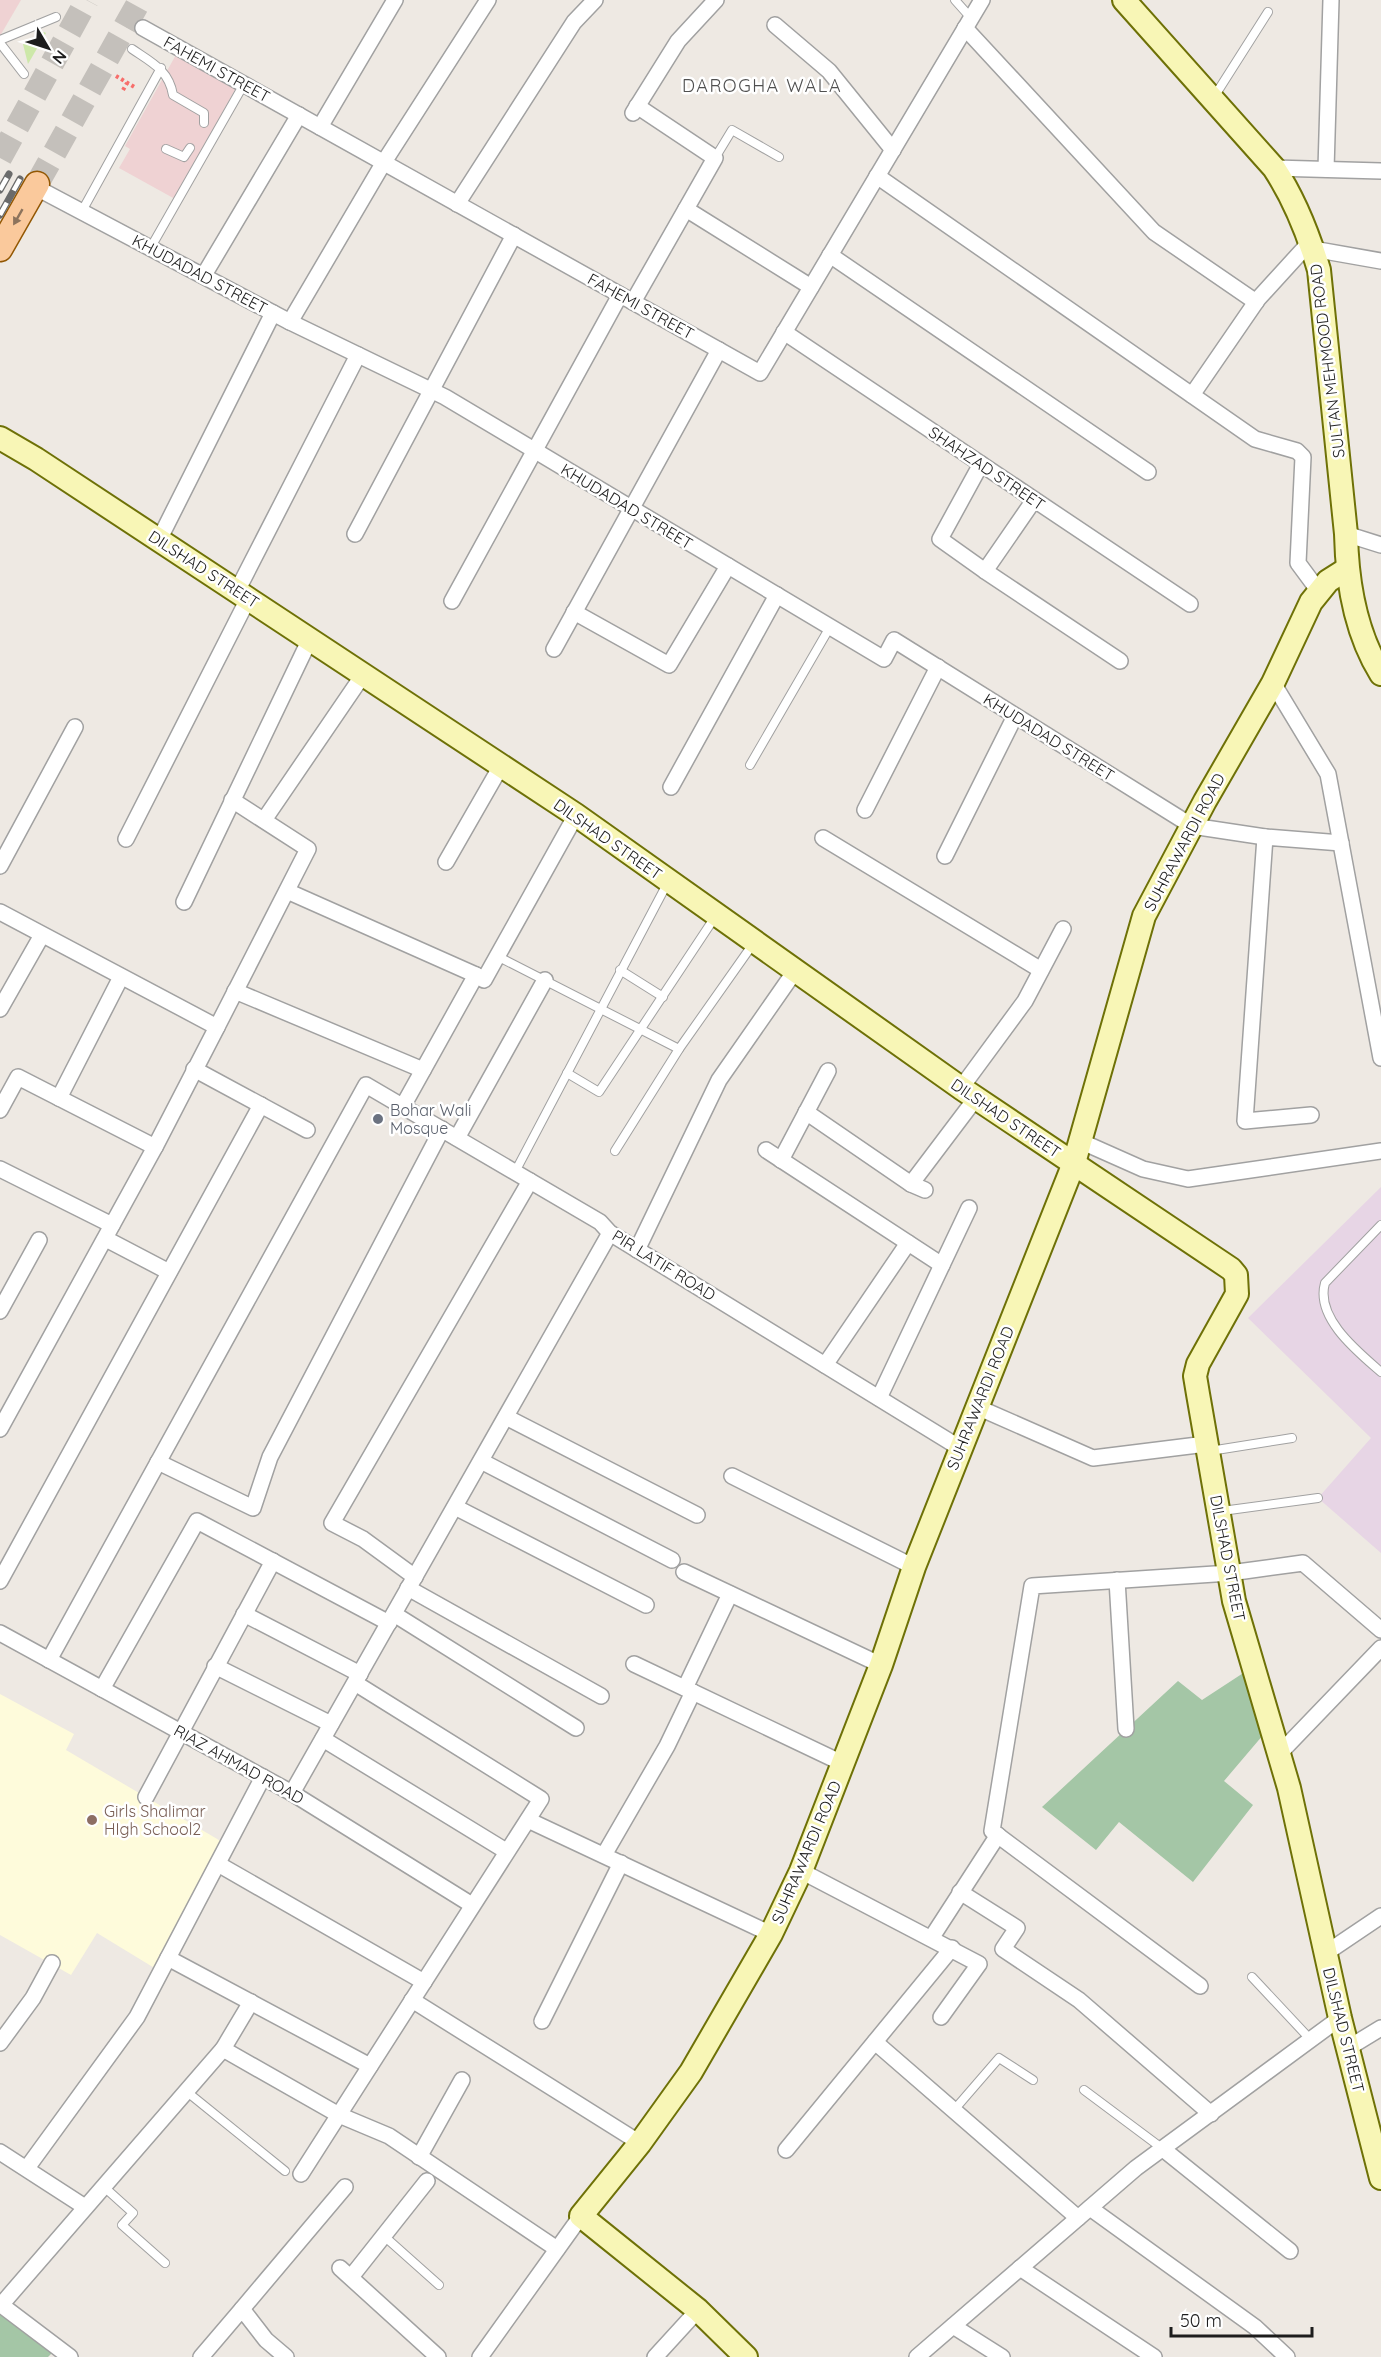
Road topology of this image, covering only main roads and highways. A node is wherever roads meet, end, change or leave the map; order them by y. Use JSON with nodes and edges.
{"nodes":[{"id":1,"x":36,"y":186,"type":"tunnel mouth"},
{"id":2,"x":0,"y":249,"type":"edge"}],
"edges":[{"from":1,"to":2,"type":"main road","one_way":true}]}
